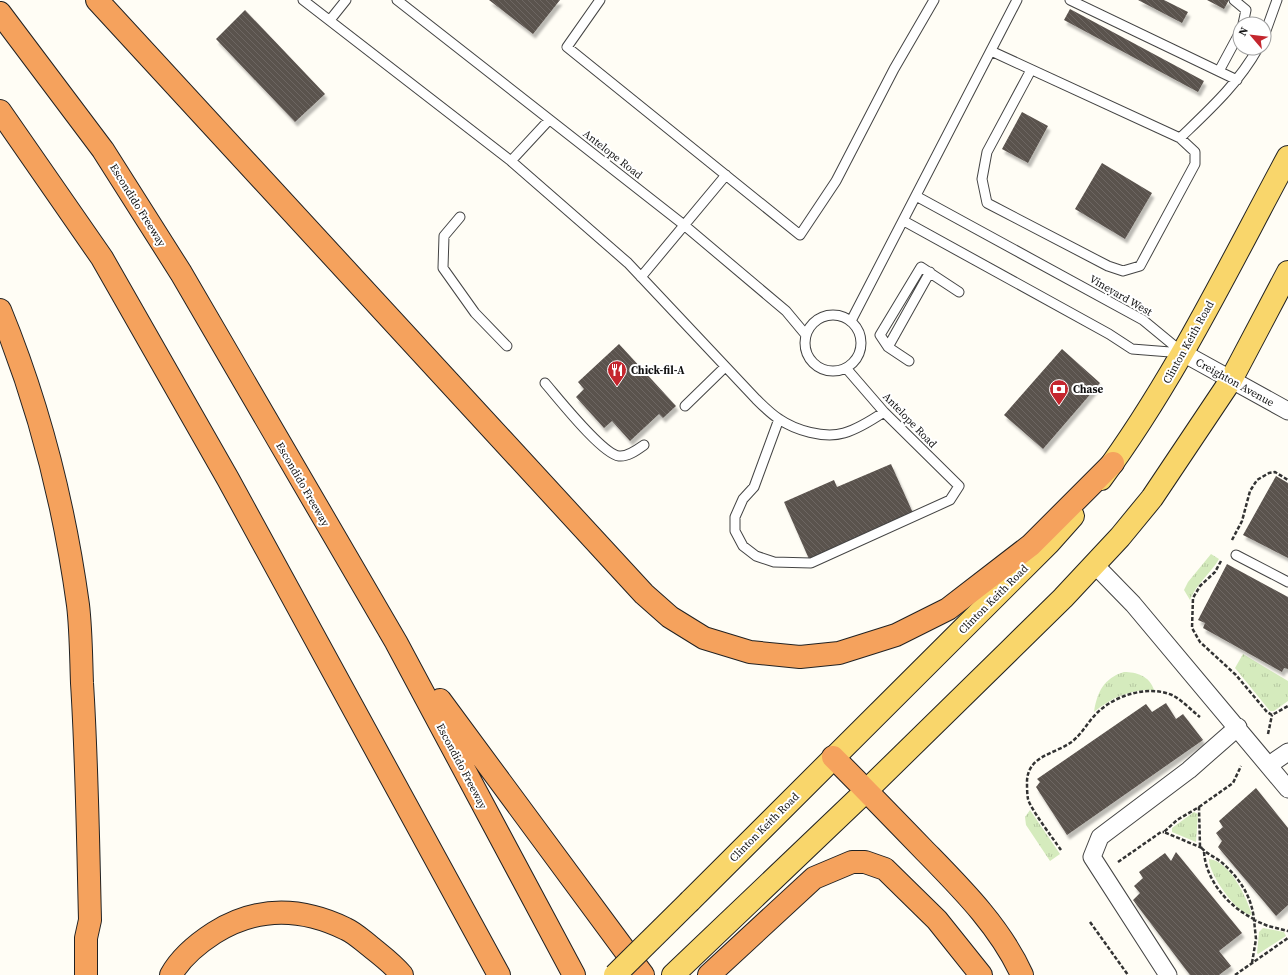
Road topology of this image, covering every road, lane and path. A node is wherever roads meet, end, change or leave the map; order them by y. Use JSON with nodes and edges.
{"nodes":[{"id":1,"x":97,"y":0,"type":"edge"},
{"id":2,"x":303,"y":0,"type":"edge"},
{"id":3,"x":346,"y":0,"type":"edge"},
{"id":4,"x":397,"y":0,"type":"edge"},
{"id":5,"x":600,"y":0,"type":"edge"},
{"id":6,"x":934,"y":0,"type":"edge"},
{"id":7,"x":1017,"y":0,"type":"edge"},
{"id":8,"x":1070,"y":0,"type":"edge"},
{"id":9,"x":1234,"y":0,"type":"edge"},
{"id":10,"x":1277,"y":0,"type":"edge"},
{"id":11,"x":0,"y":13,"type":"edge"},
{"id":12,"x":1245,"y":16,"type":"edge"},
{"id":13,"x":1271,"y":16,"type":"edge"},
{"id":14,"x":330,"y":20,"type":"junction"},
{"id":15,"x":1232,"y":47,"type":"edge"},
{"id":16,"x":991,"y":51,"type":"junction"},
{"id":17,"x":1254,"y":56,"type":"edge"},
{"id":18,"x":1031,"y":70,"type":"junction"},
{"id":19,"x":1219,"y":71,"type":"junction"},
{"id":20,"x":1238,"y":80,"type":"junction"},
{"id":21,"x":0,"y":111,"type":"edge"},
{"id":22,"x":550,"y":120,"type":"junction"},
{"id":23,"x":1180,"y":138,"type":"junction"},
{"id":24,"x":1288,"y":157,"type":"edge"},
{"id":25,"x":511,"y":161,"type":"junction"},
{"id":26,"x":726,"y":175,"type":"junction"},
{"id":27,"x":916,"y":196,"type":"junction"},
{"id":28,"x":460,"y":217,"type":"dead end"},
{"id":29,"x":904,"y":221,"type":"junction"},
{"id":30,"x":684,"y":225,"type":"junction"},
{"id":31,"x":930,"y":272,"type":"junction"},
{"id":32,"x":1288,"y":272,"type":"edge"},
{"id":33,"x":641,"y":277,"type":"junction"},
{"id":34,"x":959,"y":292,"type":"dead end"},
{"id":35,"x":0,"y":310,"type":"edge"},
{"id":36,"x":851,"y":321,"type":"junction"},
{"id":37,"x":806,"y":336,"type":"junction"},
{"id":38,"x":507,"y":346,"type":"dead end"},
{"id":39,"x":888,"y":347,"type":"junction"},
{"id":40,"x":1183,"y":353,"type":"junction"},
{"id":41,"x":909,"y":361,"type":"dead end"},
{"id":42,"x":725,"y":367,"type":"junction"},
{"id":43,"x":846,"y":368,"type":"junction"},
{"id":44,"x":1231,"y":380,"type":"junction"},
{"id":45,"x":545,"y":383,"type":"dead end"},
{"id":46,"x":685,"y":406,"type":"dead end"},
{"id":47,"x":1288,"y":411,"type":"edge"},
{"id":48,"x":884,"y":412,"type":"junction"},
{"id":49,"x":779,"y":419,"type":"junction"},
{"id":50,"x":644,"y":445,"type":"dead end"},
{"id":51,"x":1113,"y":463,"type":"junction"},
{"id":52,"x":1288,"y":480,"type":"edge"},
{"id":53,"x":1230,"y":544,"type":"dead end"},
{"id":54,"x":1224,"y":555,"type":"dead end"},
{"id":55,"x":1236,"y":555,"type":"dead end"},
{"id":56,"x":1094,"y":564,"type":"junction"},
{"id":57,"x":1288,"y":582,"type":"edge"},
{"id":58,"x":396,"y":642,"type":"junction"},
{"id":59,"x":1288,"y":706,"type":"edge"},
{"id":60,"x":1272,"y":715,"type":"junction"},
{"id":61,"x":1205,"y":721,"type":"dead end"},
{"id":62,"x":1238,"y":727,"type":"junction"},
{"id":63,"x":1268,"y":734,"type":"dead end"},
{"id":64,"x":1288,"y":752,"type":"edge"},
{"id":65,"x":833,"y":757,"type":"junction"},
{"id":66,"x":1269,"y":765,"type":"junction"},
{"id":67,"x":1240,"y":766,"type":"dead end"},
{"id":68,"x":1288,"y":788,"type":"edge"},
{"id":69,"x":866,"y":791,"type":"junction"},
{"id":70,"x":1199,"y":807,"type":"junction"},
{"id":71,"x":1164,"y":832,"type":"junction"},
{"id":72,"x":1202,"y":848,"type":"junction"},
{"id":73,"x":1061,"y":850,"type":"dead end"},
{"id":74,"x":1204,"y":852,"type":"junction"},
{"id":75,"x":1112,"y":866,"type":"dead end"},
{"id":76,"x":1254,"y":920,"type":"junction"},
{"id":77,"x":1090,"y":922,"type":"dead end"},
{"id":78,"x":1288,"y":931,"type":"edge"},
{"id":79,"x":1288,"y":938,"type":"edge"},
{"id":80,"x":1252,"y":963,"type":"junction"},
{"id":81,"x":716,"y":969,"type":"edge"},
{"id":82,"x":86,"y":975,"type":"edge"},
{"id":83,"x":171,"y":975,"type":"edge"},
{"id":84,"x":402,"y":975,"type":"edge"},
{"id":85,"x":499,"y":975,"type":"edge"},
{"id":86,"x":574,"y":975,"type":"edge"},
{"id":87,"x":615,"y":975,"type":"edge"},
{"id":88,"x":643,"y":975,"type":"edge"},
{"id":89,"x":673,"y":975,"type":"edge"},
{"id":90,"x":981,"y":975,"type":"edge"},
{"id":91,"x":1022,"y":975,"type":"edge"},
{"id":92,"x":1128,"y":975,"type":"edge"},
{"id":93,"x":1168,"y":975,"type":"edge"},
{"id":94,"x":1235,"y":975,"type":"edge"}],
"edges":[{"from":1,"to":51,"type":"highway"},
{"from":2,"to":14,"type":"lane"},
{"from":3,"to":14,"type":"lane"},
{"from":4,"to":22,"type":"lane","name":"Antelope Road"},
{"from":5,"to":26,"type":"lane"},
{"from":6,"to":26,"type":"lane"},
{"from":7,"to":16,"type":"lane"},
{"from":8,"to":19,"type":"lane"},
{"from":9,"to":12,"type":"lane"},
{"from":10,"to":13,"type":"lane"},
{"from":11,"to":58,"type":"highway","name":"Escondido Freeway"},
{"from":14,"to":25,"type":"lane"},
{"from":15,"to":19,"type":"lane"},
{"from":16,"to":18,"type":"lane"},
{"from":16,"to":27,"type":"lane"},
{"from":17,"to":20,"type":"lane"},
{"from":18,"to":23,"type":"lane"},
{"from":18,"to":23,"type":"lane"},
{"from":19,"to":20,"type":"lane"},
{"from":20,"to":23,"type":"lane"},
{"from":21,"to":85,"type":"highway"},
{"from":22,"to":25,"type":"lane"},
{"from":22,"to":30,"type":"lane","name":"Antelope Road"},
{"from":24,"to":40,"type":"main road","name":"Clinton Keith Road"},
{"from":25,"to":33,"type":"lane"},
{"from":26,"to":30,"type":"lane"},
{"from":27,"to":29,"type":"lane"},
{"from":27,"to":40,"type":"lane","name":"Vineyard West"},
{"from":28,"to":38,"type":"lane"},
{"from":29,"to":36,"type":"lane"},
{"from":29,"to":40,"type":"lane"},
{"from":30,"to":33,"type":"lane"},
{"from":30,"to":37,"type":"lane","name":"Antelope Road"},
{"from":31,"to":34,"type":"lane"},
{"from":31,"to":39,"type":"lane"},
{"from":31,"to":39,"type":"lane"},
{"from":32,"to":44,"type":"main road"},
{"from":33,"to":42,"type":"lane"},
{"from":35,"to":82,"type":"highway"},
{"from":36,"to":37,"type":"lane"},
{"from":36,"to":43,"type":"lane"},
{"from":37,"to":43,"type":"lane"},
{"from":39,"to":41,"type":"lane"},
{"from":40,"to":44,"type":"street","name":"Creighton Avenue"},
{"from":40,"to":51,"type":"main road","name":"Clinton Keith Road"},
{"from":42,"to":46,"type":"lane"},
{"from":42,"to":49,"type":"lane"},
{"from":43,"to":48,"type":"lane","name":"Antelope Road"},
{"from":44,"to":47,"type":"street","name":"Creighton Avenue"},
{"from":44,"to":56,"type":"main road"},
{"from":45,"to":50,"type":"lane"},
{"from":48,"to":49,"type":"lane"},
{"from":48,"to":49,"type":"lane","name":"Antelope Road"},
{"from":51,"to":65,"type":"main road","name":"Clinton Keith Road"},
{"from":52,"to":53,"type":"path"},
{"from":54,"to":60,"type":"path"},
{"from":55,"to":57,"type":"lane"},
{"from":56,"to":62,"type":"street"},
{"from":56,"to":69,"type":"main road"},
{"from":58,"to":86,"type":"highway","name":"Escondido Freeway"},
{"from":58,"to":88,"type":"highway"},
{"from":59,"to":60,"type":"path"},
{"from":60,"to":63,"type":"path"},
{"from":61,"to":73,"type":"path"},
{"from":62,"to":66,"type":"street"},
{"from":62,"to":93,"type":"street"},
{"from":64,"to":66,"type":"street"},
{"from":65,"to":69,"type":"highway"},
{"from":65,"to":87,"type":"main road","name":"Clinton Keith Road","bridge":true},
{"from":66,"to":68,"type":"street"},
{"from":67,"to":70,"type":"path"},
{"from":69,"to":89,"type":"main road"},
{"from":69,"to":91,"type":"highway"},
{"from":70,"to":71,"type":"path"},
{"from":70,"to":72,"type":"path"},
{"from":71,"to":72,"type":"path"},
{"from":71,"to":75,"type":"path"},
{"from":72,"to":74,"type":"path"},
{"from":74,"to":76,"type":"path"},
{"from":74,"to":76,"type":"path"},
{"from":76,"to":78,"type":"path"},
{"from":76,"to":80,"type":"path"},
{"from":77,"to":92,"type":"path"},
{"from":79,"to":80,"type":"path"},
{"from":80,"to":94,"type":"path"},
{"from":81,"to":90,"type":"highway"},
{"from":83,"to":84,"type":"highway"}]}
